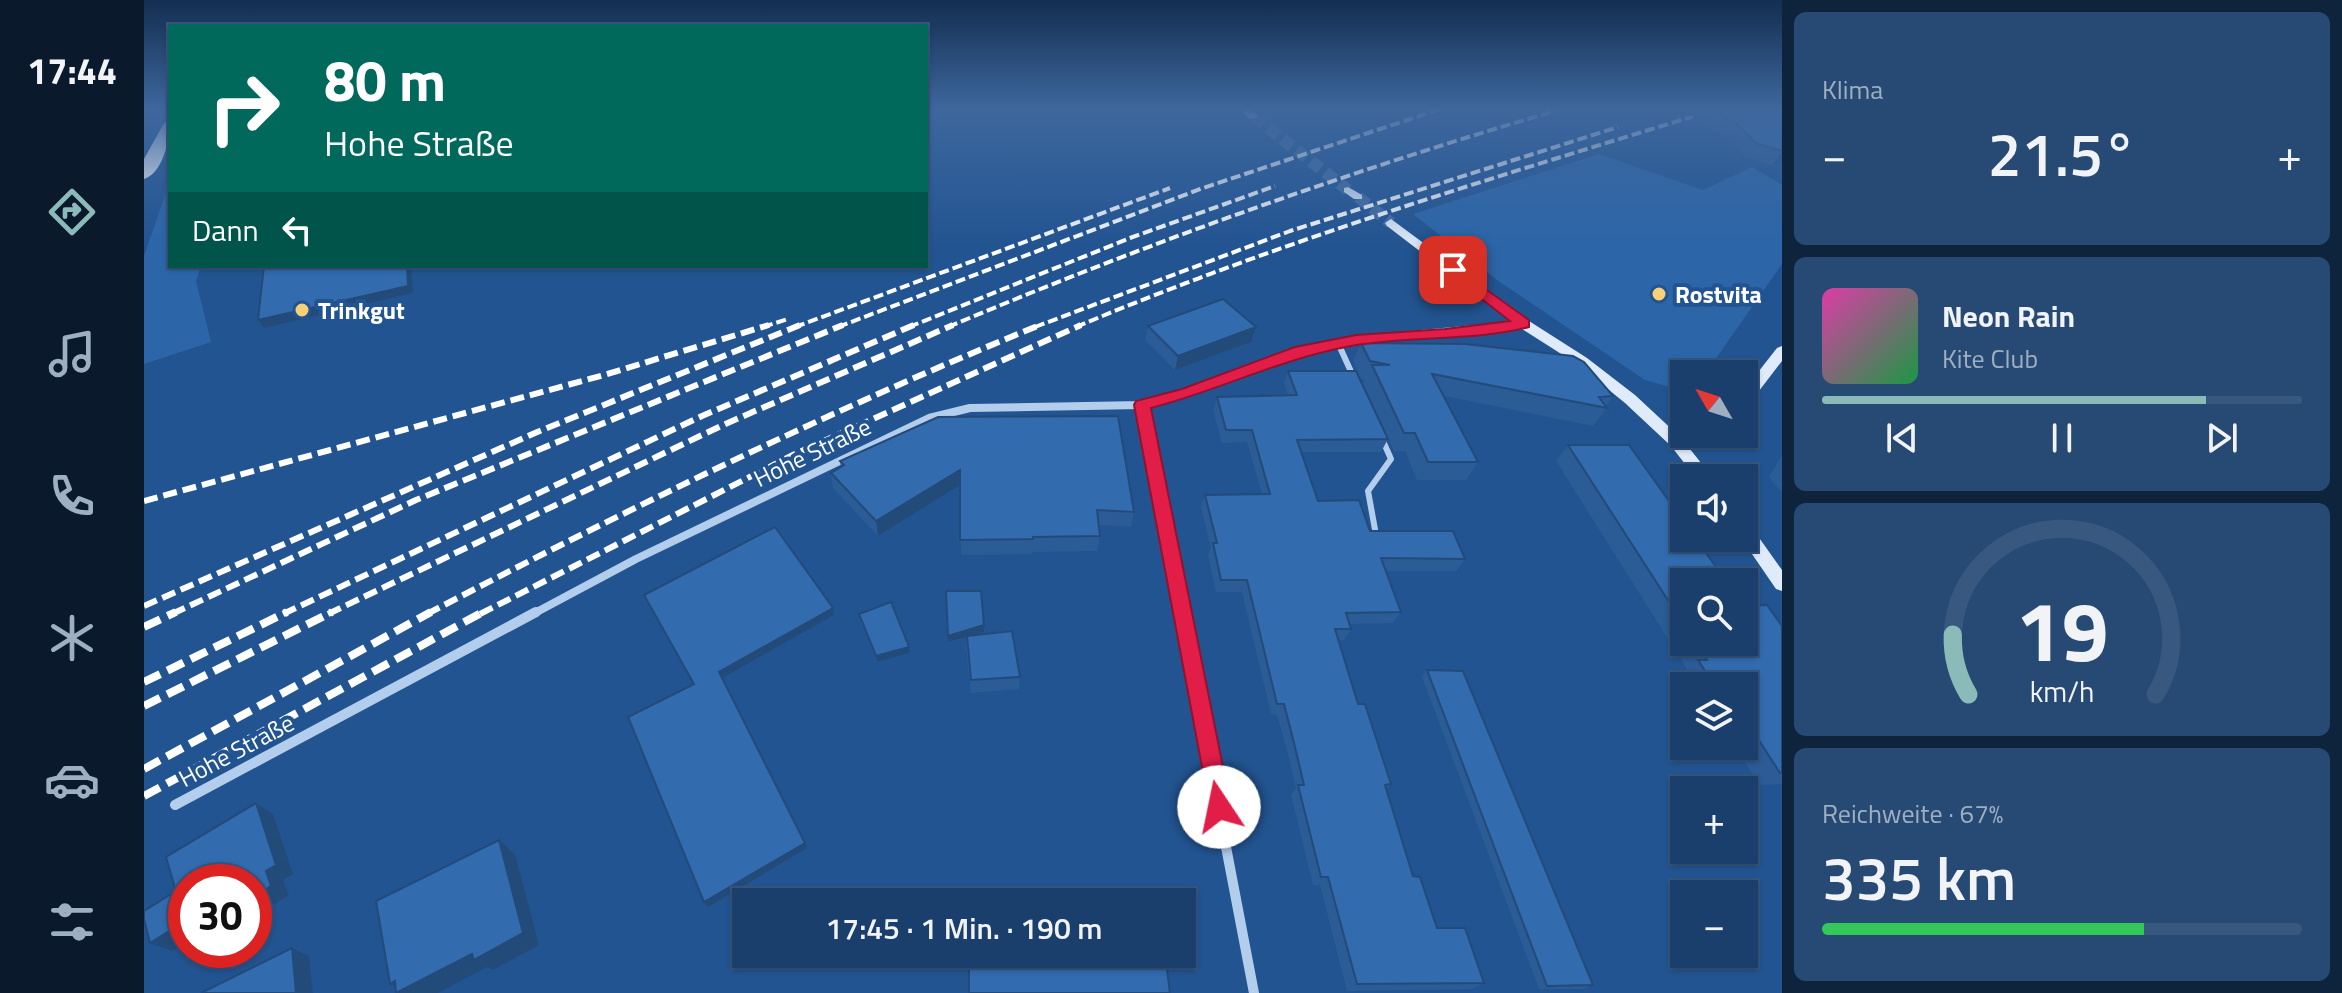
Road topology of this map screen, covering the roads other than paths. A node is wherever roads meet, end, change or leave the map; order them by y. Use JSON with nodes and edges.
{"nodes":[{"id":1,"x":155,"y":154,"type":"edge"},
{"id":2,"x":144,"y":174,"type":"edge"},
{"id":3,"x":1391,"y":223,"type":"tunnel mouth"},
{"id":4,"x":1524,"y":324,"type":"junction"},
{"id":5,"x":1338,"y":343,"type":"junction"},
{"id":6,"x":1782,"y":351,"type":"edge"},
{"id":7,"x":1758,"y":382,"type":"edge"},
{"id":8,"x":1358,"y":387,"type":"edge"},
{"id":9,"x":1142,"y":405,"type":"junction"},
{"id":10,"x":1378,"y":430,"type":"edge"},
{"id":11,"x":1670,"y":436,"type":"edge"},
{"id":12,"x":1681,"y":448,"type":"edge"},
{"id":13,"x":1694,"y":464,"type":"edge"},
{"id":14,"x":1376,"y":535,"type":"edge"},
{"id":15,"x":1758,"y":550,"type":"edge"},
{"id":16,"x":1782,"y":584,"type":"edge"},
{"id":17,"x":175,"y":805,"type":"dead end"},
{"id":18,"x":1254,"y":993,"type":"edge"}],
"edges":[{"from":1,"to":2,"type":"highway"},
{"from":3,"to":4,"type":"street"},
{"from":4,"to":5,"type":"street","name":"Hohe Straße"},
{"from":4,"to":11,"type":"street"},
{"from":5,"to":8,"type":"lane"},
{"from":5,"to":9,"type":"street","name":"Hohe Straße"},
{"from":6,"to":7,"type":"street"},
{"from":9,"to":17,"type":"street","name":"Hohe Straße"},
{"from":9,"to":18,"type":"street"},
{"from":10,"to":14,"type":"lane"},
{"from":12,"to":13,"type":"street"},
{"from":15,"to":16,"type":"street"}]}
